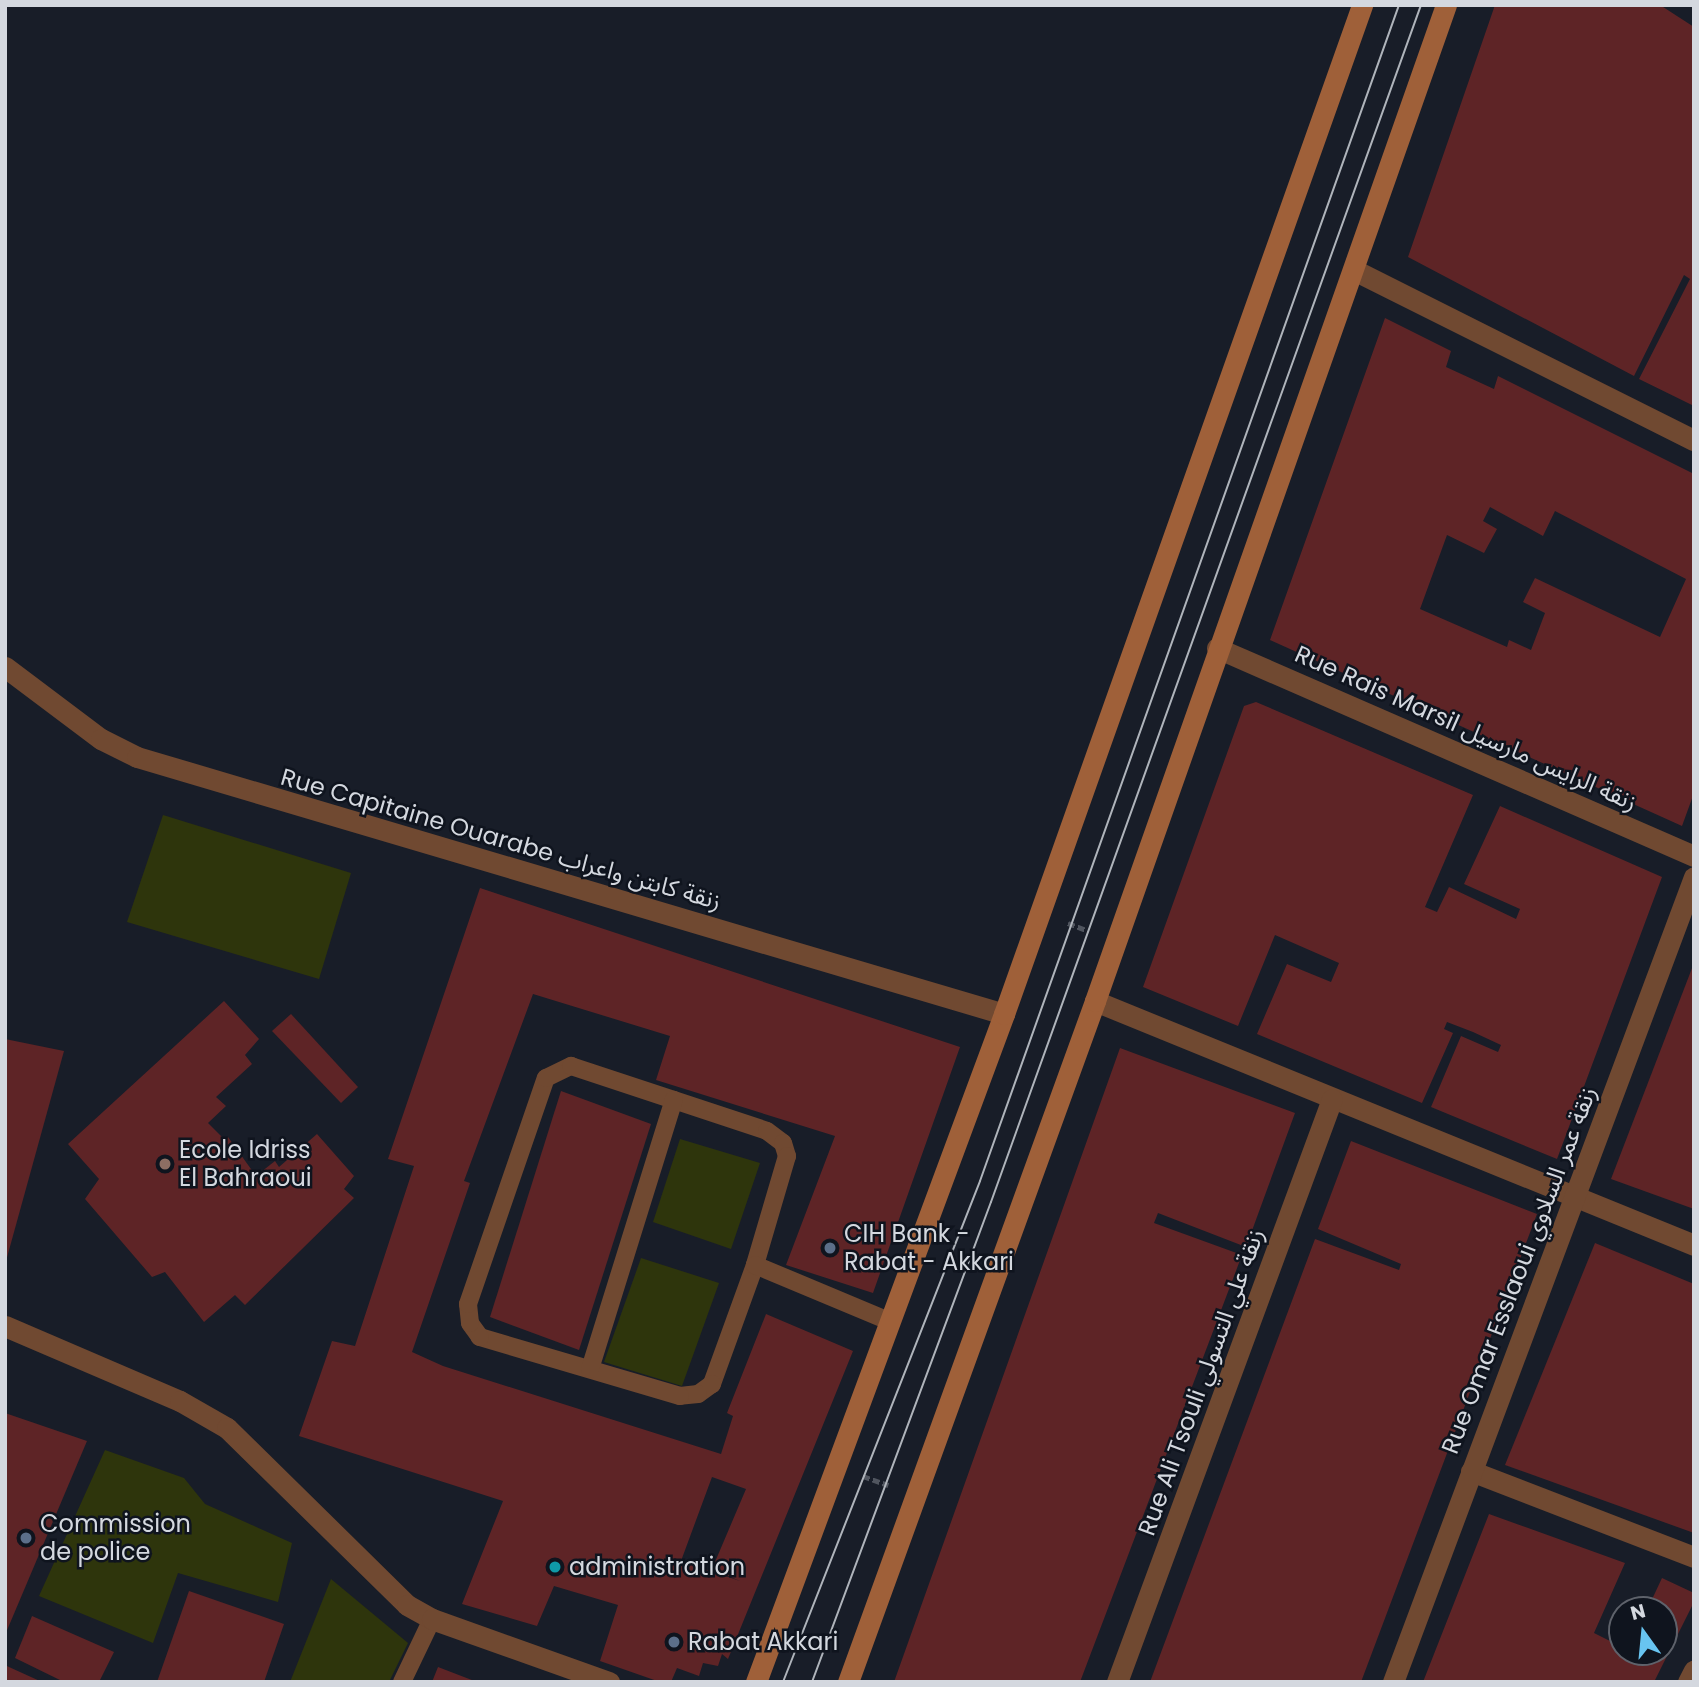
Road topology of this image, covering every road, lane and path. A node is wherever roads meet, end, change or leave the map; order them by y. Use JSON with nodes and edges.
{"nodes":[{"id":1,"x":1362,"y":5,"type":"edge"},
{"id":2,"x":1446,"y":5,"type":"edge"},
{"id":3,"x":1356,"y":271,"type":"junction"},
{"id":4,"x":1694,"y":440,"type":"edge"},
{"id":5,"x":1217,"y":648,"type":"junction"},
{"id":6,"x":5,"y":667,"type":"edge"},
{"id":7,"x":1694,"y":856,"type":"edge"},
{"id":8,"x":1694,"y":877,"type":"edge"},
{"id":9,"x":1040,"y":914,"type":"junction"},
{"id":10,"x":1117,"y":940,"type":"junction"},
{"id":11,"x":1096,"y":1001,"type":"junction"},
{"id":12,"x":1004,"y":1014,"type":"junction"},
{"id":13,"x":1332,"y":1099,"type":"junction"},
{"id":14,"x":674,"y":1100,"type":"junction"},
{"id":15,"x":1576,"y":1199,"type":"junction"},
{"id":16,"x":1694,"y":1245,"type":"edge"},
{"id":17,"x":755,"y":1265,"type":"junction"},
{"id":18,"x":891,"y":1322,"type":"junction"},
{"id":19,"x":5,"y":1326,"type":"edge"},
{"id":20,"x":590,"y":1369,"type":"junction"},
{"id":21,"x":836,"y":1467,"type":"junction"},
{"id":22,"x":1471,"y":1471,"type":"junction"},
{"id":23,"x":916,"y":1495,"type":"junction"},
{"id":24,"x":1694,"y":1557,"type":"edge"},
{"id":25,"x":432,"y":1619,"type":"junction"},
{"id":26,"x":1694,"y":1670,"type":"edge"},
{"id":27,"x":402,"y":1682,"type":"edge"},
{"id":28,"x":609,"y":1682,"type":"edge"},
{"id":29,"x":756,"y":1682,"type":"edge"},
{"id":30,"x":848,"y":1682,"type":"edge"},
{"id":31,"x":1117,"y":1682,"type":"edge"},
{"id":32,"x":1393,"y":1682,"type":"edge"},
{"id":33,"x":1688,"y":1682,"type":"edge"}],
"edges":[{"from":1,"to":9,"type":"main road"},
{"from":2,"to":3,"type":"main road"},
{"from":3,"to":4,"type":"street"},
{"from":3,"to":5,"type":"main road"},
{"from":5,"to":7,"type":"street","name":"Rue Rais Marsil زنقة الرايس مارسيل"},
{"from":5,"to":10,"type":"main road"},
{"from":6,"to":12,"type":"street","name":"Rue Capitaine Ouarabe زنقة كابتن واعراب"},
{"from":8,"to":15,"type":"street","name":"Rue Omar Esslaoui زنقة عمر السلاوي"},
{"from":9,"to":10,"type":"path"},
{"from":9,"to":12,"type":"main road"},
{"from":10,"to":11,"type":"main road"},
{"from":11,"to":13,"type":"street"},
{"from":11,"to":23,"type":"main road"},
{"from":12,"to":18,"type":"main road"},
{"from":13,"to":15,"type":"street"},
{"from":13,"to":31,"type":"street","name":"Rue Ali Tsouli زنقة علي التسولي"},
{"from":14,"to":17,"type":"lane"},
{"from":14,"to":20,"type":"lane"},
{"from":14,"to":20,"type":"lane"},
{"from":15,"to":16,"type":"street"},
{"from":15,"to":22,"type":"street","name":"Rue Omar Esslaoui زنقة عمر السلاوي"},
{"from":17,"to":18,"type":"lane"},
{"from":17,"to":20,"type":"lane"},
{"from":18,"to":21,"type":"main road"},
{"from":19,"to":25,"type":"street"},
{"from":21,"to":23,"type":"path"},
{"from":21,"to":29,"type":"main road"},
{"from":22,"to":24,"type":"street"},
{"from":22,"to":32,"type":"street","name":"Rue Omar Esslaoui زنقة عمر السلاوي"},
{"from":23,"to":30,"type":"main road"},
{"from":25,"to":27,"type":"lane"},
{"from":25,"to":28,"type":"street"},
{"from":26,"to":33,"type":"street"}]}
